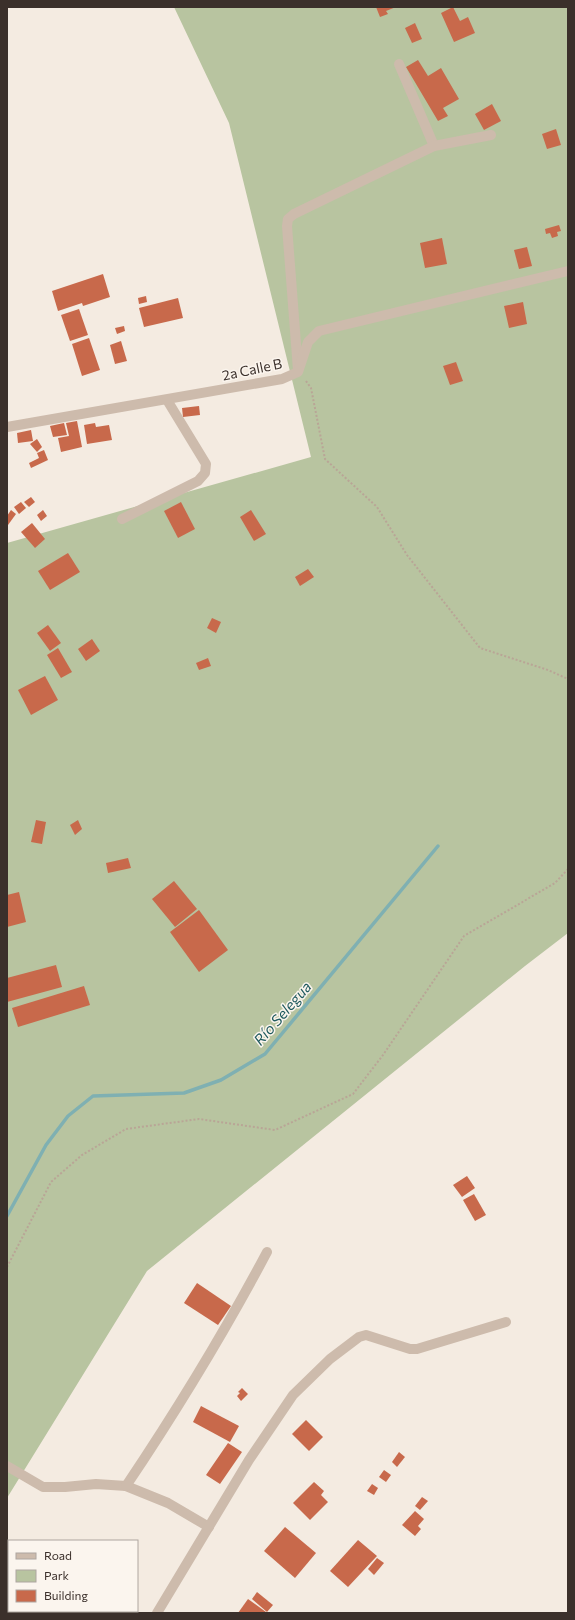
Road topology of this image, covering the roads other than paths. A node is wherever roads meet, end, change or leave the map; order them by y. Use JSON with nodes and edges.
{"nodes":[{"id":1,"x":400,"y":64,"type":"dead end"},
{"id":2,"x":491,"y":135,"type":"dead end"},
{"id":3,"x":434,"y":146,"type":"junction"},
{"id":4,"x":568,"y":271,"type":"edge"},
{"id":5,"x":298,"y":372,"type":"junction"},
{"id":6,"x":167,"y":400,"type":"junction"},
{"id":7,"x":7,"y":426,"type":"edge"},
{"id":8,"x":122,"y":519,"type":"dead end"},
{"id":9,"x":267,"y":1252,"type":"dead end"},
{"id":10,"x":506,"y":1322,"type":"dead end"},
{"id":11,"x":7,"y":1466,"type":"edge"},
{"id":12,"x":126,"y":1486,"type":"junction"},
{"id":13,"x":208,"y":1527,"type":"junction"},
{"id":14,"x":157,"y":1613,"type":"edge"}],
"edges":[{"from":1,"to":3,"type":"street"},
{"from":2,"to":3,"type":"street"},
{"from":3,"to":5,"type":"street"},
{"from":4,"to":5,"type":"street","name":"2a Calle B"},
{"from":5,"to":6,"type":"street","name":"2a Calle B"},
{"from":6,"to":7,"type":"street","name":"2a Calle B"},
{"from":6,"to":8,"type":"street"},
{"from":9,"to":12,"type":"street"},
{"from":10,"to":13,"type":"street"},
{"from":11,"to":12,"type":"street"},
{"from":12,"to":13,"type":"street"},
{"from":13,"to":14,"type":"street"}]}
